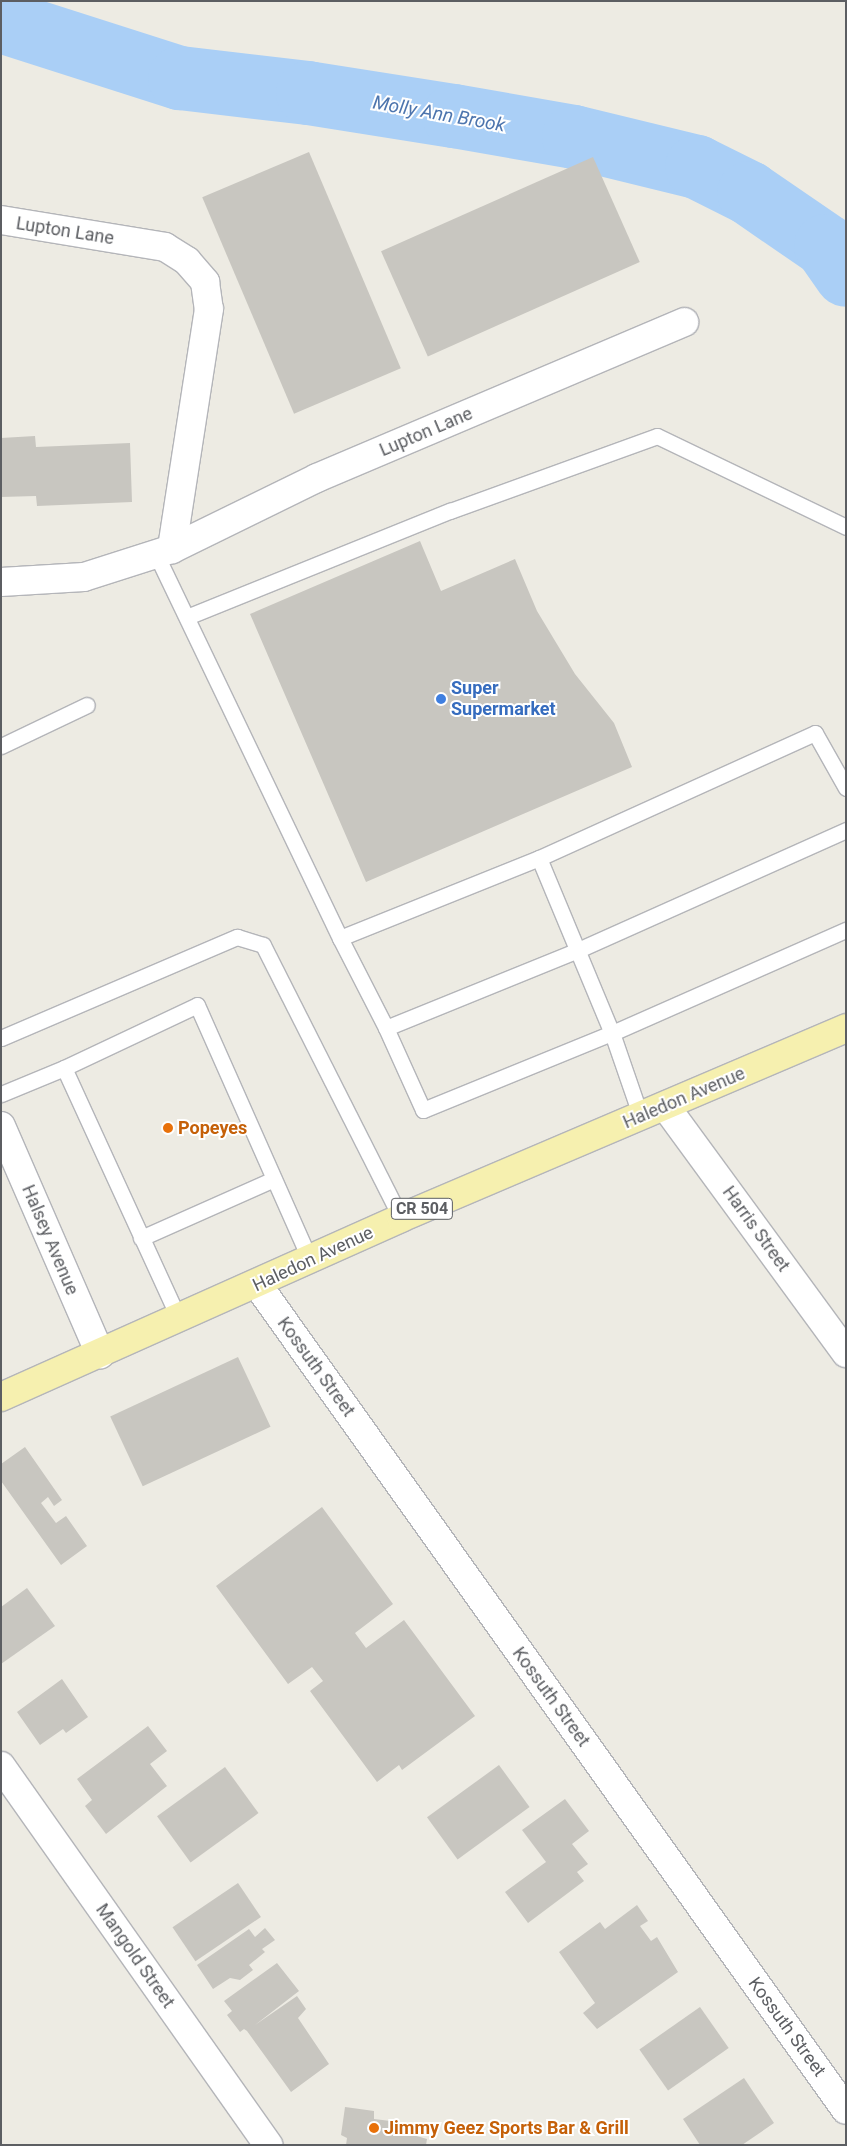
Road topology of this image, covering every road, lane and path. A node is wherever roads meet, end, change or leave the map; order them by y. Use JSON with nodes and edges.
{"nodes":[{"id":1,"x":1,"y":220,"type":"edge"},
{"id":2,"x":684,"y":322,"type":"dead end"},
{"id":3,"x":846,"y":527,"type":"edge"},
{"id":4,"x":164,"y":552,"type":"junction"},
{"id":5,"x":1,"y":582,"type":"edge"},
{"id":6,"x":187,"y":617,"type":"junction"},
{"id":7,"x":87,"y":705,"type":"dead end"},
{"id":8,"x":1,"y":746,"type":"edge"},
{"id":9,"x":846,"y":788,"type":"edge"},
{"id":10,"x":846,"y":830,"type":"edge"},
{"id":11,"x":539,"y":858,"type":"junction"},
{"id":12,"x":846,"y":930,"type":"edge"},
{"id":13,"x":340,"y":938,"type":"junction"},
{"id":14,"x":578,"y":950,"type":"junction"},
{"id":15,"x":386,"y":1028,"type":"junction"},
{"id":16,"x":846,"y":1028,"type":"edge"},
{"id":17,"x":612,"y":1033,"type":"junction"},
{"id":18,"x":1,"y":1038,"type":"edge"},
{"id":19,"x":64,"y":1068,"type":"junction"},
{"id":20,"x":1,"y":1094,"type":"edge"},
{"id":21,"x":666,"y":1107,"type":"junction"},
{"id":22,"x":641,"y":1117,"type":"junction"},
{"id":23,"x":1,"y":1126,"type":"edge"},
{"id":24,"x":274,"y":1179,"type":"junction"},
{"id":25,"x":401,"y":1218,"type":"junction"},
{"id":26,"x":141,"y":1238,"type":"junction"},
{"id":27,"x":310,"y":1260,"type":"junction"},
{"id":28,"x":257,"y":1284,"type":"junction"},
{"id":29,"x":179,"y":1319,"type":"junction"},
{"id":30,"x":846,"y":1352,"type":"edge"},
{"id":31,"x":100,"y":1354,"type":"junction"},
{"id":32,"x":1,"y":1398,"type":"edge"},
{"id":33,"x":1,"y":1766,"type":"edge"},
{"id":34,"x":846,"y":2110,"type":"edge"},
{"id":35,"x":268,"y":2145,"type":"edge"}],
"edges":[{"from":1,"to":4,"type":"street","name":"Lupton Lane"},
{"from":2,"to":4,"type":"street","name":"Lupton Lane"},
{"from":3,"to":6,"type":"lane"},
{"from":4,"to":5,"type":"street","name":"Lupton Lane"},
{"from":4,"to":6,"type":"lane"},
{"from":6,"to":13,"type":"lane"},
{"from":7,"to":8,"type":"lane"},
{"from":9,"to":11,"type":"lane"},
{"from":10,"to":14,"type":"lane"},
{"from":11,"to":13,"type":"lane"},
{"from":11,"to":14,"type":"lane"},
{"from":12,"to":17,"type":"lane"},
{"from":13,"to":15,"type":"lane"},
{"from":14,"to":15,"type":"lane"},
{"from":14,"to":17,"type":"lane"},
{"from":15,"to":17,"type":"lane"},
{"from":16,"to":21,"type":"main road","name":"Haledon Avenue","number":"CR 504"},
{"from":17,"to":22,"type":"lane"},
{"from":18,"to":25,"type":"lane"},
{"from":19,"to":20,"type":"lane"},
{"from":19,"to":24,"type":"lane"},
{"from":19,"to":26,"type":"lane"},
{"from":21,"to":22,"type":"main road","name":"Haledon Avenue","number":"CR 504"},
{"from":21,"to":30,"type":"street","name":"Harris Street"},
{"from":22,"to":25,"type":"main road","name":"Haledon Avenue","number":"CR 504"},
{"from":23,"to":31,"type":"street","name":"Halsey Avenue"},
{"from":24,"to":26,"type":"lane"},
{"from":24,"to":27,"type":"lane"},
{"from":25,"to":27,"type":"main road","name":"Haledon Avenue","number":"CR 504"},
{"from":26,"to":29,"type":"lane"},
{"from":27,"to":28,"type":"main road","name":"Haledon Avenue","number":"CR 504"},
{"from":28,"to":29,"type":"main road","name":"Haledon Avenue","number":"CR 504"},
{"from":28,"to":34,"type":"street","name":"Kossuth Street"},
{"from":29,"to":31,"type":"main road","name":"Haledon Avenue","number":"CR 504"},
{"from":31,"to":32,"type":"main road","name":"Haledon Avenue","number":"CR 504"},
{"from":33,"to":35,"type":"street","name":"Mangold Street"}]}
